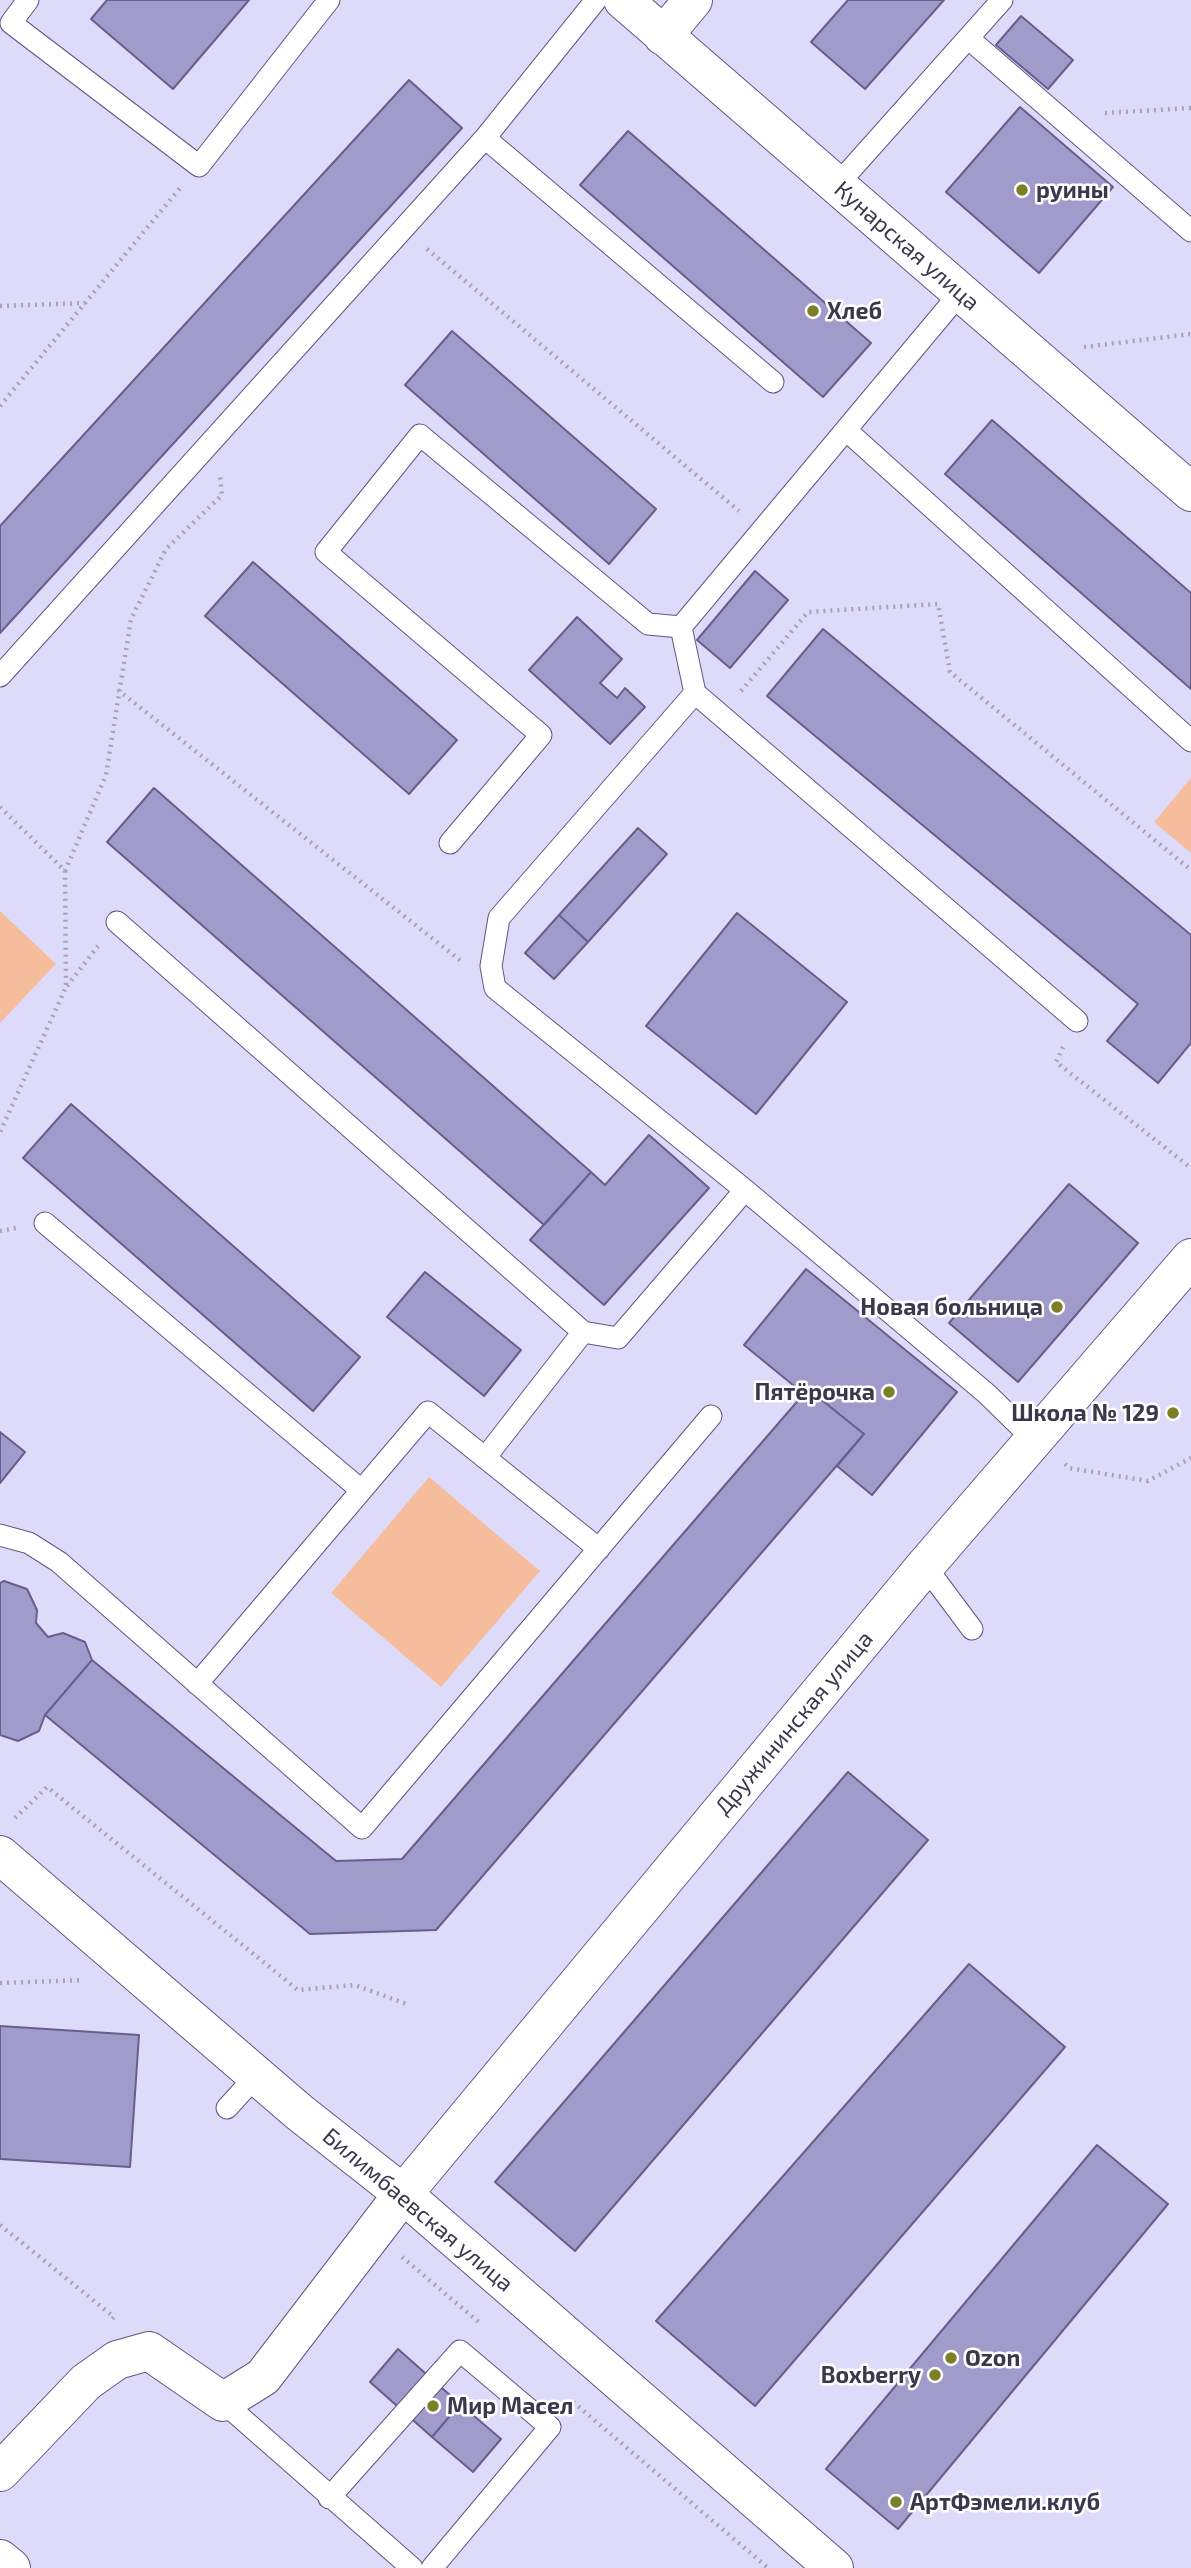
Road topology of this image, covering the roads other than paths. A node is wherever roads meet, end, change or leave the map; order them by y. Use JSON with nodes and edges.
{"nodes":[{"id":1,"x":29,"y":0,"type":"edge"},
{"id":2,"x":329,"y":0,"type":"edge"},
{"id":3,"x":596,"y":0,"type":"edge"},
{"id":4,"x":623,"y":0,"type":"edge"},
{"id":5,"x":693,"y":0,"type":"edge"},
{"id":6,"x":1002,"y":0,"type":"edge"},
{"id":7,"x":663,"y":36,"type":"junction"},
{"id":8,"x":968,"y":38,"type":"junction"},
{"id":9,"x":485,"y":138,"type":"junction"},
{"id":10,"x":837,"y":185,"type":"junction"},
{"id":11,"x":1191,"y":231,"type":"edge"},
{"id":12,"x":961,"y":292,"type":"junction"},
{"id":13,"x":773,"y":382,"type":"dead end"},
{"id":14,"x":846,"y":430,"type":"junction"},
{"id":15,"x":1191,"y":492,"type":"edge"},
{"id":16,"x":681,"y":627,"type":"junction"},
{"id":17,"x":0,"y":676,"type":"edge"},
{"id":18,"x":695,"y":693,"type":"junction"},
{"id":19,"x":1191,"y":741,"type":"edge"},
{"id":20,"x":450,"y":844,"type":"dead end"},
{"id":21,"x":117,"y":922,"type":"road end"},
{"id":22,"x":1077,"y":1021,"type":"road end"},
{"id":23,"x":745,"y":1190,"type":"junction"},
{"id":24,"x":45,"y":1223,"type":"dead end"},
{"id":25,"x":1191,"y":1258,"type":"edge"},
{"id":26,"x":583,"y":1332,"type":"junction"},
{"id":27,"x":712,"y":1416,"type":"dead end"},
{"id":28,"x":1034,"y":1440,"type":"junction"},
{"id":29,"x":485,"y":1458,"type":"junction"},
{"id":30,"x":361,"y":1490,"type":"junction"},
{"id":31,"x":0,"y":1535,"type":"edge"},
{"id":32,"x":599,"y":1549,"type":"junction"},
{"id":33,"x":925,"y":1566,"type":"junction"},
{"id":34,"x":972,"y":1629,"type":"dead end"},
{"id":35,"x":197,"y":1684,"type":"junction"},
{"id":36,"x":6,"y":1838,"type":"edge"},
{"id":37,"x":257,"y":2075,"type":"junction"},
{"id":38,"x":227,"y":2108,"type":"dead end"},
{"id":39,"x":402,"y":2194,"type":"junction"},
{"id":40,"x":223,"y":2402,"type":"junction"},
{"id":41,"x":0,"y":2472,"type":"edge"},
{"id":42,"x":329,"y":2498,"type":"junction"},
{"id":43,"x":0,"y":2558,"type":"edge"},
{"id":44,"x":11,"y":2568,"type":"edge"},
{"id":45,"x":412,"y":2568,"type":"edge"},
{"id":46,"x":432,"y":2568,"type":"edge"},
{"id":47,"x":834,"y":2568,"type":"edge"}],
"edges":[{"from":1,"to":2,"type":"lane"},
{"from":3,"to":9,"type":"lane"},
{"from":4,"to":7,"type":"street","name":"Кунарская улица"},
{"from":5,"to":7,"type":"street"},
{"from":6,"to":8,"type":"lane"},
{"from":7,"to":10,"type":"street","name":"Кунарская улица"},
{"from":8,"to":10,"type":"lane"},
{"from":8,"to":11,"type":"lane"},
{"from":9,"to":13,"type":"lane"},
{"from":9,"to":17,"type":"lane"},
{"from":10,"to":12,"type":"street","name":"Кунарская улица"},
{"from":12,"to":14,"type":"lane"},
{"from":12,"to":15,"type":"street","name":"Кунарская улица"},
{"from":14,"to":16,"type":"lane"},
{"from":14,"to":19,"type":"lane"},
{"from":16,"to":18,"type":"lane"},
{"from":16,"to":20,"type":"lane"},
{"from":18,"to":22,"type":"lane"},
{"from":18,"to":23,"type":"lane"},
{"from":21,"to":26,"type":"lane"},
{"from":23,"to":26,"type":"lane"},
{"from":23,"to":28,"type":"lane"},
{"from":24,"to":30,"type":"lane"},
{"from":25,"to":28,"type":"street","name":"Дружининская улица"},
{"from":26,"to":29,"type":"lane"},
{"from":27,"to":32,"type":"lane"},
{"from":28,"to":33,"type":"street","name":"Дружининская улица"},
{"from":29,"to":30,"type":"lane"},
{"from":29,"to":32,"type":"lane"},
{"from":30,"to":35,"type":"lane"},
{"from":31,"to":35,"type":"lane"},
{"from":32,"to":35,"type":"lane"},
{"from":33,"to":34,"type":"lane"},
{"from":33,"to":39,"type":"street","name":"Дружининская улица"},
{"from":36,"to":37,"type":"street","name":"Билимбаевская улица"},
{"from":37,"to":38,"type":"lane"},
{"from":37,"to":39,"type":"street","name":"Билимбаевская улица"},
{"from":39,"to":40,"type":"street","name":"Дружининская улица"},
{"from":39,"to":47,"type":"street","name":"Билимбаевская улица"},
{"from":40,"to":41,"type":"street"},
{"from":40,"to":42,"type":"lane"},
{"from":42,"to":45,"type":"lane"},
{"from":42,"to":46,"type":"lane"},
{"from":43,"to":44,"type":"street"}]}
